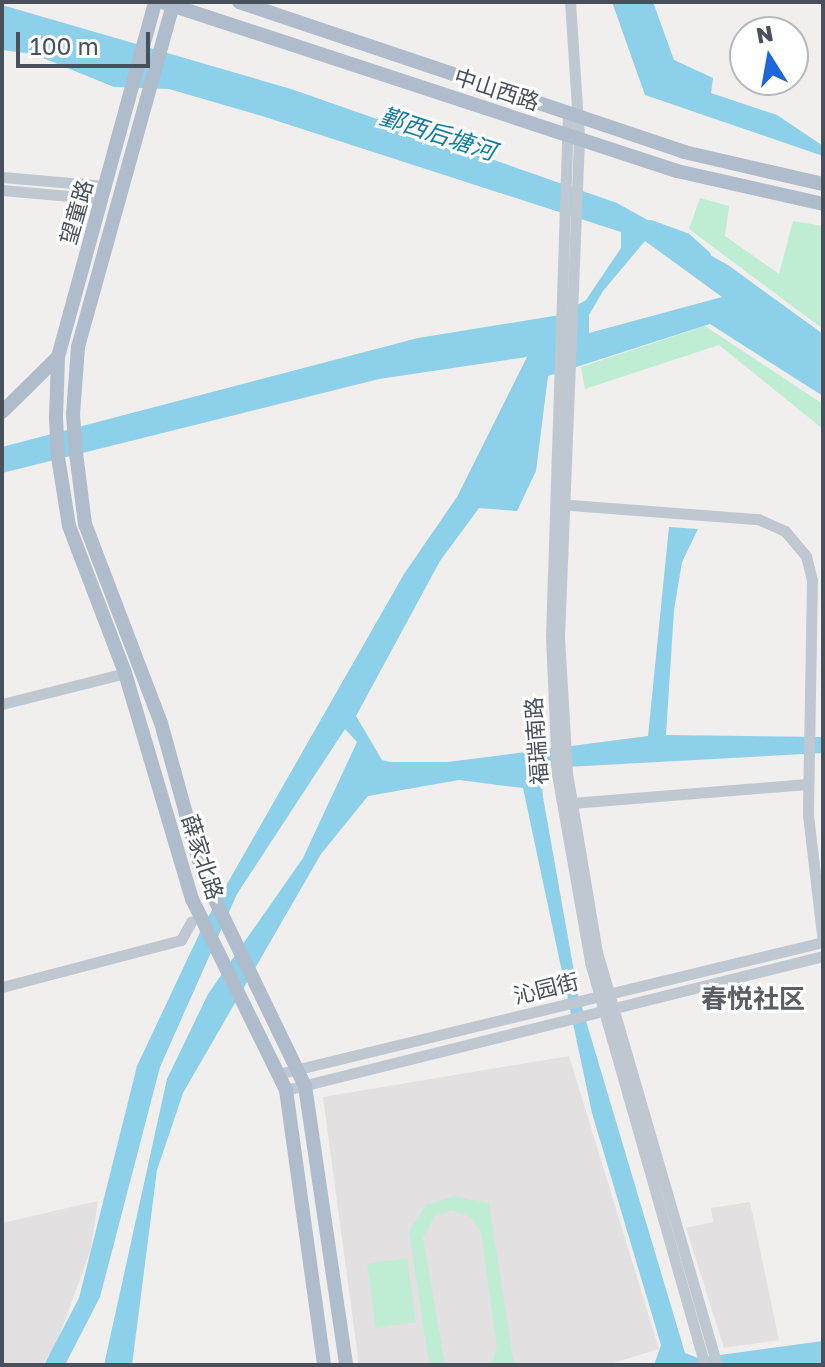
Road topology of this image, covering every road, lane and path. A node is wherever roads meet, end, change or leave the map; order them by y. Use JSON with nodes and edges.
{"nodes":[{"id":1,"x":155,"y":2,"type":"edge"},
{"id":2,"x":239,"y":2,"type":"edge"},
{"id":3,"x":570,"y":2,"type":"edge"},
{"id":4,"x":169,"y":5,"type":"edge"},
{"id":5,"x":573,"y":115,"type":"junction"},
{"id":6,"x":573,"y":137,"type":"junction"},
{"id":7,"x":2,"y":177,"type":"edge"},
{"id":8,"x":823,"y":184,"type":"edge"},
{"id":9,"x":2,"y":190,"type":"edge"},
{"id":10,"x":104,"y":192,"type":"junction"},
{"id":11,"x":823,"y":204,"type":"edge"},
{"id":12,"x":58,"y":357,"type":"junction"},
{"id":13,"x":75,"y":373,"type":"joint"},
{"id":14,"x":2,"y":412,"type":"edge"},
{"id":15,"x":561,"y":504,"type":"junction"},
{"id":16,"x":125,"y":673,"type":"junction"},
{"id":17,"x":2,"y":704,"type":"edge"},
{"id":18,"x":562,"y":774,"type":"junction"},
{"id":19,"x":807,"y":784,"type":"junction"},
{"id":20,"x":572,"y":803,"type":"junction"},
{"id":21,"x":195,"y":919,"type":"junction"},
{"id":22,"x":823,"y":942,"type":"edge"},
{"id":23,"x":823,"y":956,"type":"edge"},
{"id":24,"x":2,"y":987,"type":"edge"},
{"id":25,"x":598,"y":996,"type":"junction"},
{"id":26,"x":602,"y":1010,"type":"junction"},
{"id":27,"x":298,"y":1069,"type":"junction"},
{"id":28,"x":278,"y":1074,"type":"junction"},
{"id":29,"x":305,"y":1086,"type":"junction"},
{"id":30,"x":286,"y":1090,"type":"junction"},
{"id":31,"x":705,"y":1345,"type":"junction"},
{"id":32,"x":324,"y":1365,"type":"edge"},
{"id":33,"x":346,"y":1365,"type":"edge"},
{"id":34,"x":705,"y":1365,"type":"edge"},
{"id":35,"x":717,"y":1365,"type":"edge"}],
"edges":[{"from":1,"to":10,"type":"main road","name":"望童路"},
{"from":2,"to":5,"type":"main road","name":"中山西路"},
{"from":3,"to":5,"type":"street","name":"福瑞南路"},
{"from":4,"to":6,"type":"main road","name":"中山西路"},
{"from":4,"to":13,"type":"main road","name":"望童路"},
{"from":5,"to":6,"type":"street","name":"福瑞南路"},
{"from":5,"to":8,"type":"main road","name":"中山西路"},
{"from":6,"to":11,"type":"main road","name":"中山西路"},
{"from":6,"to":15,"type":"street","name":"福瑞南路"},
{"from":7,"to":10,"type":"street"},
{"from":9,"to":10,"type":"street"},
{"from":10,"to":12,"type":"main road","name":"望童路"},
{"from":12,"to":14,"type":"main road","name":"望童路"},
{"from":12,"to":16,"type":"main road","name":"薛家北路","bridge":true},
{"from":13,"to":27,"type":"main road","name":"薛家北路","bridge":true},
{"from":15,"to":18,"type":"street","name":"福瑞南路"},
{"from":15,"to":19,"type":"street"},
{"from":16,"to":17,"type":"street"},
{"from":16,"to":21,"type":"main road","name":"薛家北路"},
{"from":18,"to":20,"type":"street","name":"福瑞南路"},
{"from":18,"to":25,"type":"street","name":"福瑞南路"},
{"from":19,"to":20,"type":"street"},
{"from":19,"to":22,"type":"street"},
{"from":20,"to":25,"type":"street","name":"福瑞南路"},
{"from":21,"to":24,"type":"street"},
{"from":21,"to":28,"type":"main road","name":"薛家北路"},
{"from":22,"to":25,"type":"street","name":"沁园街"},
{"from":23,"to":26,"type":"street","name":"沁园街"},
{"from":25,"to":26,"type":"street","name":"福瑞南路"},
{"from":25,"to":27,"type":"street","name":"沁园街"},
{"from":26,"to":29,"type":"street","name":"沁园街"},
{"from":26,"to":31,"type":"street","name":"福瑞南路"},
{"from":27,"to":28,"type":"street","name":"沁园街"},
{"from":27,"to":29,"type":"main road","name":"薛家北路"},
{"from":28,"to":30,"type":"main road","name":"薛家北路"},
{"from":29,"to":30,"type":"street","name":"沁园街"},
{"from":29,"to":33,"type":"main road","name":"薛家北路"},
{"from":30,"to":32,"type":"main road","name":"薛家北路"},
{"from":31,"to":34,"type":"street"},
{"from":31,"to":35,"type":"street"}]}
